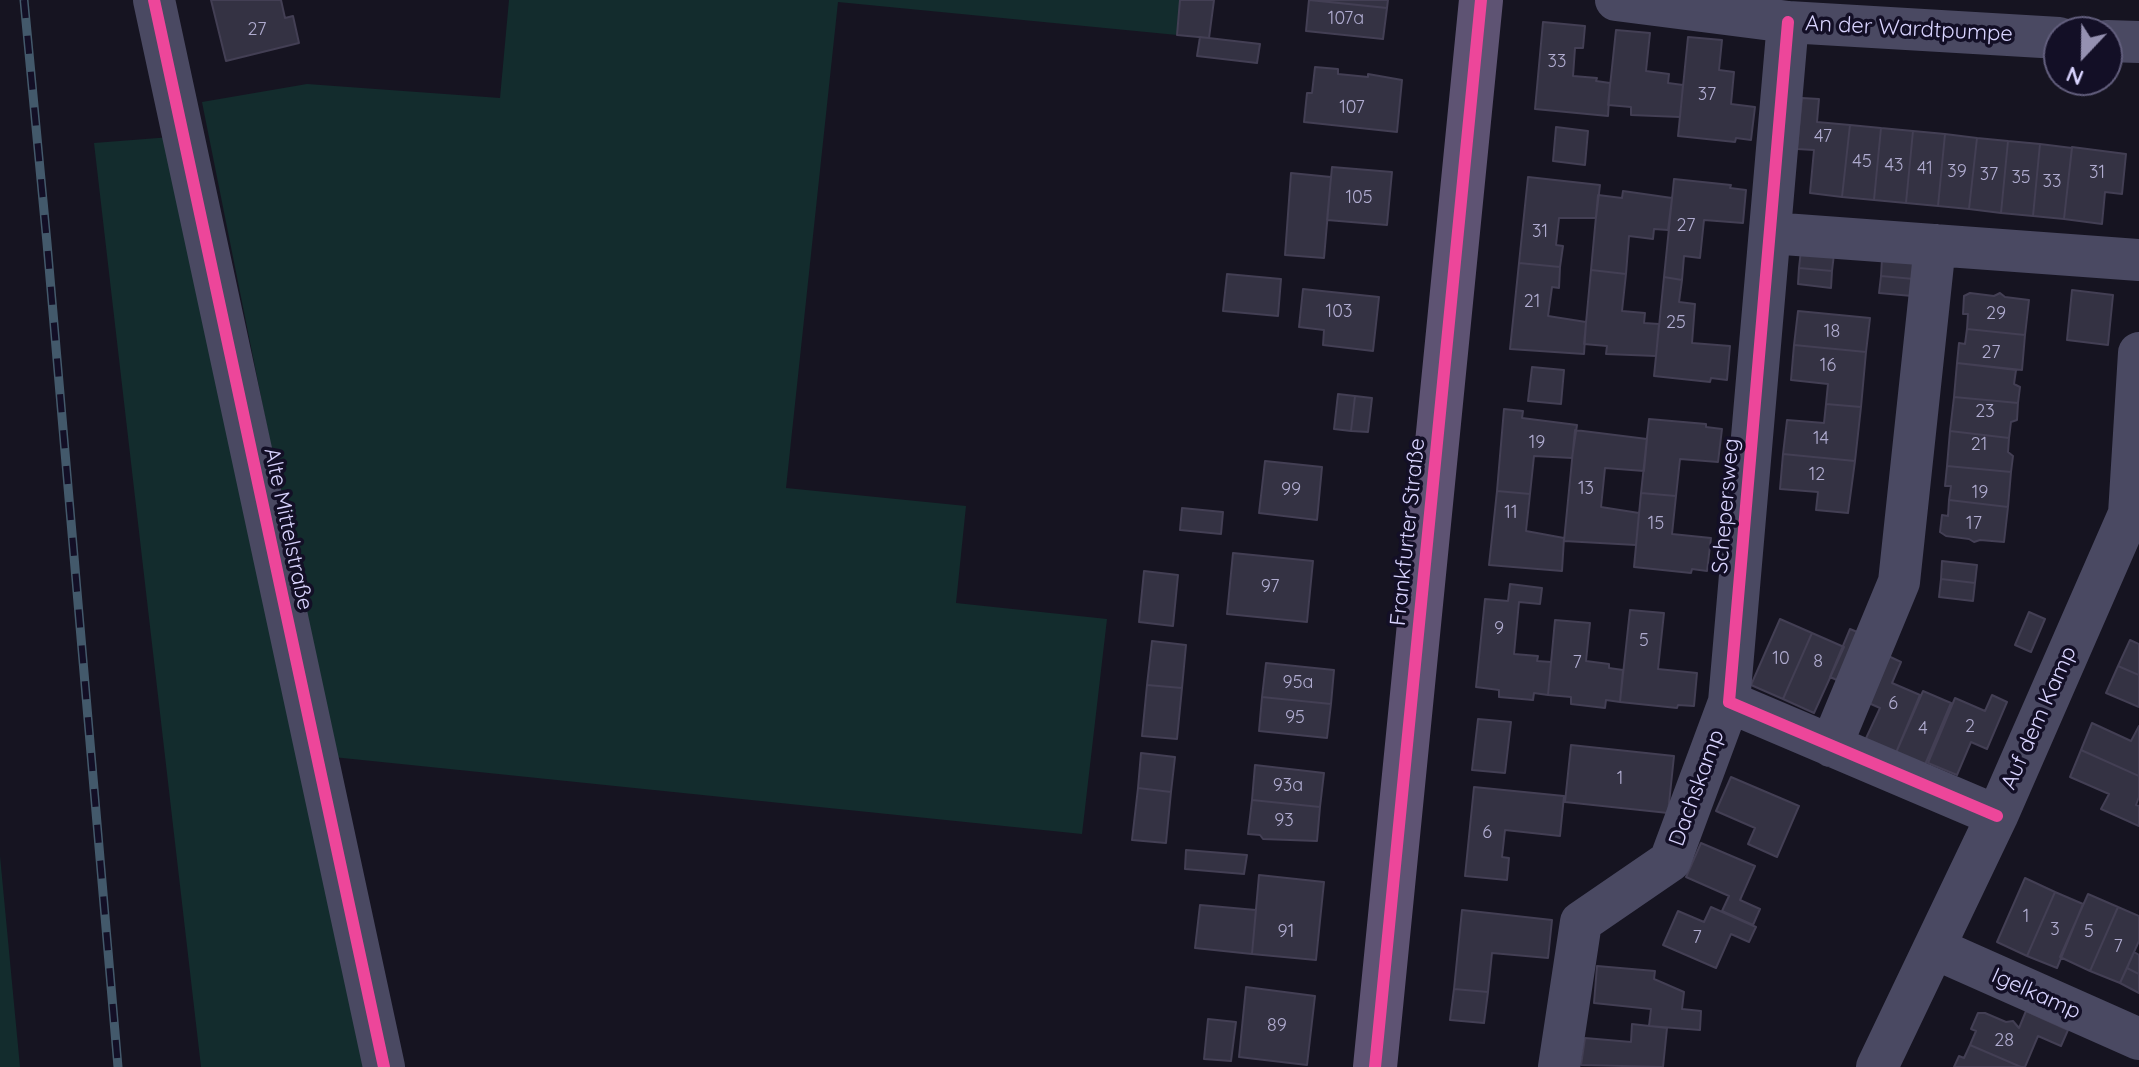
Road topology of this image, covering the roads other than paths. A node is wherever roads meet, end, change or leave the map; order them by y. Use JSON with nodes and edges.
{"nodes":[{"id":1,"x":154,"y":0,"type":"edge"},
{"id":2,"x":1481,"y":0,"type":"edge"},
{"id":3,"x":1616,"y":0,"type":"edge"},
{"id":4,"x":1788,"y":22,"type":"junction"},
{"id":5,"x":2043,"y":37,"type":"edge"},
{"id":6,"x":1770,"y":233,"type":"junction"},
{"id":7,"x":1935,"y":245,"type":"junction"},
{"id":8,"x":2139,"y":260,"type":"edge"},
{"id":9,"x":2139,"y":353,"type":"edge"},
{"id":10,"x":2134,"y":515,"type":"edge"},
{"id":11,"x":1729,"y":702,"type":"junction"},
{"id":12,"x":1831,"y":746,"type":"junction"},
{"id":13,"x":1997,"y":816,"type":"junction"},
{"id":14,"x":1934,"y":948,"type":"junction"},
{"id":15,"x":2139,"y":1039,"type":"edge"},
{"id":16,"x":2139,"y":1061,"type":"edge"},
{"id":17,"x":384,"y":1067,"type":"edge"},
{"id":18,"x":1375,"y":1067,"type":"edge"},
{"id":19,"x":1559,"y":1067,"type":"edge"},
{"id":20,"x":1877,"y":1067,"type":"edge"},
{"id":21,"x":2136,"y":1067,"type":"edge"}],
"edges":[{"from":1,"to":17,"type":"street","name":"Alte Mittelstraße"},
{"from":2,"to":18,"type":"main road","name":"Frankfurter Straße"},
{"from":3,"to":4,"type":"street","name":"An der Wardtpumpe"},
{"from":4,"to":5,"type":"street","name":"An der Wardtpumpe"},
{"from":4,"to":6,"type":"street","name":"Schepersweg"},
{"from":6,"to":7,"type":"street"},
{"from":6,"to":11,"type":"street","name":"Schepersweg"},
{"from":7,"to":8,"type":"street"},
{"from":7,"to":12,"type":"street"},
{"from":9,"to":10,"type":"street","name":"Auf dem Kamp"},
{"from":10,"to":13,"type":"street","name":"Auf dem Kamp"},
{"from":11,"to":12,"type":"street"},
{"from":11,"to":19,"type":"street","name":"Dachskamp"},
{"from":12,"to":13,"type":"street"},
{"from":13,"to":14,"type":"street","name":"Auf dem Kamp"},
{"from":14,"to":15,"type":"street","name":"Igelkamp"},
{"from":14,"to":20,"type":"street","name":"Auf dem Kamp"},
{"from":16,"to":21,"type":"street"}]}
